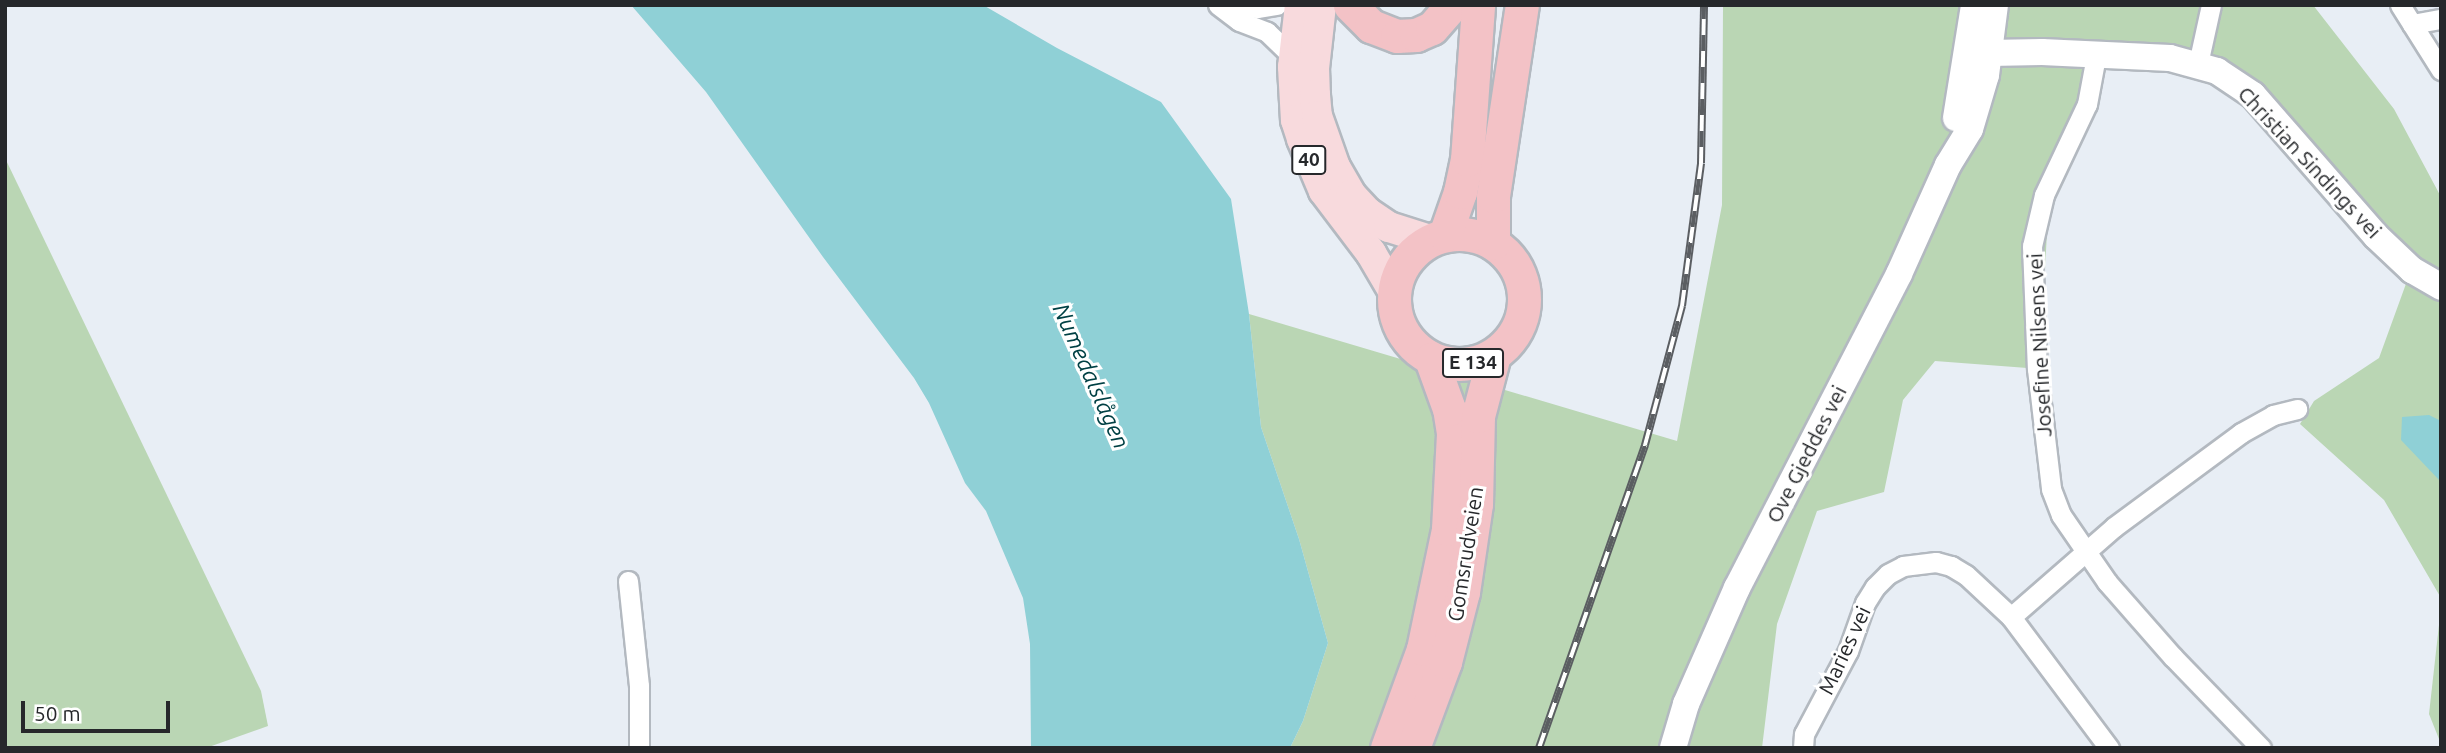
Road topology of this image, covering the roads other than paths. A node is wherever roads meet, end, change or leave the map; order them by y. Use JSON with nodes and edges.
{"nodes":[{"id":1,"x":1218,"y":5,"type":"edge"},
{"id":2,"x":1240,"y":5,"type":"edge"},
{"id":3,"x":1277,"y":5,"type":"edge"},
{"id":4,"x":1300,"y":5,"type":"edge"},
{"id":5,"x":1321,"y":5,"type":"edge"},
{"id":6,"x":1350,"y":5,"type":"edge"},
{"id":7,"x":1452,"y":5,"type":"edge"},
{"id":8,"x":1478,"y":5,"type":"edge"},
{"id":9,"x":1521,"y":5,"type":"edge"},
{"id":10,"x":1974,"y":5,"type":"edge"},
{"id":11,"x":1996,"y":5,"type":"edge"},
{"id":12,"x":2211,"y":5,"type":"edge"},
{"id":13,"x":2400,"y":5,"type":"edge"},
{"id":14,"x":2441,"y":19,"type":"edge"},
{"id":15,"x":2412,"y":24,"type":"junction"},
{"id":16,"x":1984,"y":43,"type":"junction"},
{"id":17,"x":2096,"y":56,"type":"junction"},
{"id":18,"x":1294,"y":58,"type":"junction"},
{"id":19,"x":2199,"y":65,"type":"junction"},
{"id":20,"x":2441,"y":70,"type":"edge"},
{"id":21,"x":1438,"y":238,"type":"junction"},
{"id":22,"x":1493,"y":243,"type":"junction"},
{"id":23,"x":2441,"y":287,"type":"edge"},
{"id":24,"x":1394,"y":292,"type":"junction"},
{"id":25,"x":1494,"y":355,"type":"junction"},
{"id":26,"x":1431,"y":359,"type":"junction"},
{"id":27,"x":2297,"y":409,"type":"dead end"},
{"id":28,"x":2085,"y":553,"type":"junction"},
{"id":29,"x":628,"y":582,"type":"dead end"},
{"id":30,"x":2011,"y":617,"type":"junction"},
{"id":31,"x":639,"y":748,"type":"edge"},
{"id":32,"x":1387,"y":748,"type":"edge"},
{"id":33,"x":1413,"y":748,"type":"edge"},
{"id":34,"x":1672,"y":748,"type":"edge"},
{"id":35,"x":1803,"y":748,"type":"edge"},
{"id":36,"x":2109,"y":748,"type":"edge"},
{"id":37,"x":2261,"y":748,"type":"edge"}],
"edges":[{"from":1,"to":18,"type":"street"},
{"from":2,"to":3,"type":"street"},
{"from":4,"to":18,"type":"main road","number":"40"},
{"from":5,"to":21,"type":"main road","number":"40"},
{"from":6,"to":7,"type":"highway"},
{"from":8,"to":21,"type":"highway"},
{"from":9,"to":22,"type":"highway"},
{"from":10,"to":16,"type":"street","name":"Ove Gjeddes vei"},
{"from":11,"to":16,"type":"street","name":"Ove Gjeddes vei"},
{"from":12,"to":19,"type":"street"},
{"from":13,"to":15,"type":"street"},
{"from":14,"to":15,"type":"street"},
{"from":15,"to":20,"type":"street"},
{"from":16,"to":17,"type":"street","name":"Christian Sindings vei"},
{"from":16,"to":34,"type":"street","name":"Ove Gjeddes vei"},
{"from":17,"to":19,"type":"street","name":"Christian Sindings vei"},
{"from":17,"to":28,"type":"street","name":"Josefine Nilsens vei"},
{"from":18,"to":24,"type":"main road","number":"40"},
{"from":19,"to":23,"type":"street","name":"Christian Sindings vei"},
{"from":21,"to":22,"type":"highway"},
{"from":21,"to":24,"type":"highway"},
{"from":22,"to":25,"type":"highway","number":"E 134"},
{"from":24,"to":26,"type":"highway","number":"E 134"},
{"from":25,"to":26,"type":"highway","number":"E 134"},
{"from":25,"to":33,"type":"highway","name":"Gomsrudveien","number":"E 134"},
{"from":26,"to":32,"type":"highway","name":"Gomsrudveien","number":"E 134"},
{"from":27,"to":28,"type":"street"},
{"from":28,"to":30,"type":"street"},
{"from":28,"to":37,"type":"street","name":"Josefine Nilsens vei"},
{"from":29,"to":31,"type":"street"},
{"from":30,"to":35,"type":"street","name":"Maries vei"},
{"from":30,"to":36,"type":"street","name":"Maries vei"}]}
